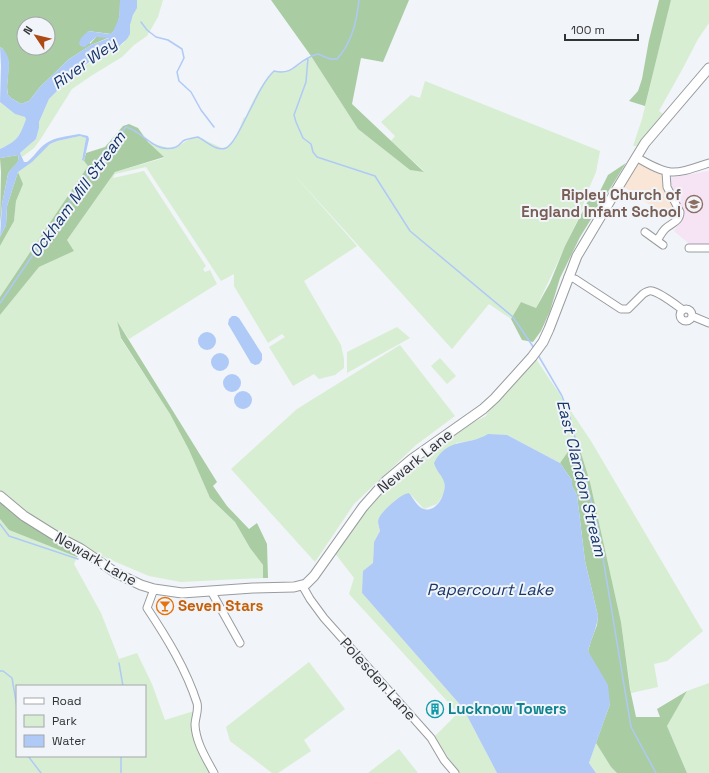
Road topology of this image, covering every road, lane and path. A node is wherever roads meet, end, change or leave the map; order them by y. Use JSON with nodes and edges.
{"nodes":[{"id":1,"x":709,"y":68,"type":"edge"},
{"id":2,"x":636,"y":158,"type":"junction"},
{"id":3,"x":709,"y":163,"type":"edge"},
{"id":4,"x":666,"y":172,"type":"junction"},
{"id":5,"x":645,"y":232,"type":"dead end"},
{"id":6,"x":689,"y":248,"type":"dead end"},
{"id":7,"x":709,"y":248,"type":"edge"},
{"id":8,"x":568,"y":277,"type":"junction"},
{"id":9,"x":709,"y":323,"type":"edge"},
{"id":10,"x":0,"y":496,"type":"edge"},
{"id":11,"x":302,"y":585,"type":"junction"},
{"id":12,"x":154,"y":589,"type":"junction"},
{"id":13,"x":210,"y":591,"type":"junction"},
{"id":14,"x":240,"y":643,"type":"dead end"},
{"id":15,"x":214,"y":773,"type":"edge"},
{"id":16,"x":455,"y":773,"type":"edge"}],
"edges":[{"from":1,"to":2,"type":"main road","name":"Newark Lane"},
{"from":2,"to":4,"type":"street"},
{"from":2,"to":8,"type":"main road","name":"Newark Lane"},
{"from":3,"to":4,"type":"street"},
{"from":4,"to":5,"type":"street"},
{"from":6,"to":7,"type":"street"},
{"from":8,"to":9,"type":"street"},
{"from":8,"to":11,"type":"main road","name":"Newark Lane"},
{"from":10,"to":12,"type":"main road","name":"Newark Lane"},
{"from":11,"to":13,"type":"main road","name":"Newark Lane"},
{"from":11,"to":16,"type":"street","name":"Polesden Lane"},
{"from":12,"to":13,"type":"main road","name":"Newark Lane"},
{"from":12,"to":15,"type":"street"},
{"from":13,"to":14,"type":"street"}]}
